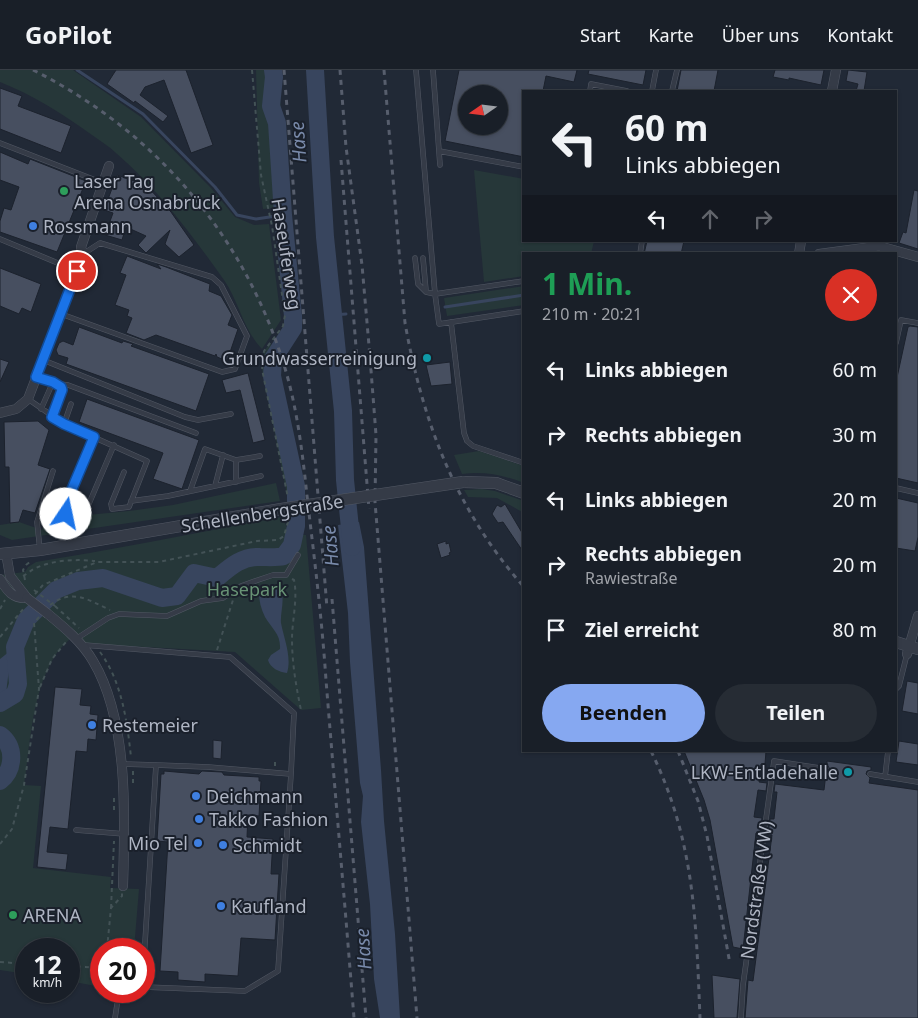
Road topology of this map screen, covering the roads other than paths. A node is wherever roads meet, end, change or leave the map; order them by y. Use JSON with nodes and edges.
{"nodes":[{"id":1,"x":416,"y":70,"type":"edge"},
{"id":2,"x":433,"y":70,"type":"edge"},
{"id":3,"x":656,"y":70,"type":"edge"},
{"id":4,"x":677,"y":70,"type":"edge"},
{"id":5,"x":836,"y":70,"type":"edge"},
{"id":6,"x":590,"y":90,"type":"edge"},
{"id":7,"x":622,"y":90,"type":"edge"},
{"id":8,"x":652,"y":90,"type":"edge"},
{"id":9,"x":672,"y":90,"type":"edge"},
{"id":10,"x":832,"y":90,"type":"edge"},
{"id":11,"x":0,"y":143,"type":"edge"},
{"id":12,"x":439,"y":151,"type":"junction"},
{"id":13,"x":109,"y":166,"type":"dead end"},
{"id":14,"x":440,"y":166,"type":"dead end"},
{"id":15,"x":522,"y":167,"type":"edge"},
{"id":16,"x":103,"y":183,"type":"junction"},
{"id":17,"x":0,"y":239,"type":"edge"},
{"id":18,"x":834,"y":252,"type":"edge"},
{"id":19,"x":83,"y":254,"type":"junction"},
{"id":20,"x":918,"y":257,"type":"edge"},
{"id":21,"x":415,"y":258,"type":"dead end"},
{"id":22,"x":423,"y":258,"type":"dead end"},
{"id":23,"x":77,"y":271,"type":"junction"},
{"id":24,"x":522,"y":281,"type":"edge"},
{"id":25,"x":426,"y":292,"type":"junction"},
{"id":26,"x":435,"y":294,"type":"junction"},
{"id":27,"x":522,"y":311,"type":"edge"},
{"id":28,"x":61,"y":314,"type":"junction"},
{"id":29,"x":451,"y":322,"type":"junction"},
{"id":30,"x":918,"y":323,"type":"edge"},
{"id":31,"x":897,"y":338,"type":"edge"},
{"id":32,"x":44,"y":354,"type":"junction"},
{"id":33,"x":36,"y":377,"type":"junction"},
{"id":34,"x":53,"y":382,"type":"junction"},
{"id":35,"x":59,"y":384,"type":"junction"},
{"id":36,"x":28,"y":399,"type":"junction"},
{"id":37,"x":72,"y":404,"type":"dead end"},
{"id":38,"x":42,"y":409,"type":"junction"},
{"id":39,"x":0,"y":413,"type":"edge"},
{"id":40,"x":231,"y":414,"type":"dead end"},
{"id":41,"x":52,"y":417,"type":"junction"},
{"id":42,"x":64,"y":424,"type":"junction"},
{"id":43,"x":196,"y":433,"type":"dead end"},
{"id":44,"x":94,"y":437,"type":"junction"},
{"id":45,"x":114,"y":445,"type":"junction"},
{"id":46,"x":222,"y":455,"type":"junction"},
{"id":47,"x":260,"y":456,"type":"dead end"},
{"id":48,"x":236,"y":460,"type":"junction"},
{"id":49,"x":522,"y":462,"type":"edge"},
{"id":50,"x":53,"y":471,"type":"dead end"},
{"id":51,"x":124,"y":472,"type":"dead end"},
{"id":52,"x":262,"y":476,"type":"dead end"},
{"id":53,"x":236,"y":482,"type":"junction"},
{"id":54,"x":215,"y":486,"type":"junction"},
{"id":55,"x":897,"y":488,"type":"edge"},
{"id":56,"x":190,"y":491,"type":"junction"},
{"id":57,"x":522,"y":492,"type":"edge"},
{"id":58,"x":918,"y":493,"type":"edge"},
{"id":59,"x":131,"y":501,"type":"junction"},
{"id":60,"x":40,"y":550,"type":"junction"},
{"id":61,"x":3,"y":554,"type":"edge"},
{"id":62,"x":298,"y":555,"type":"dead end"},
{"id":63,"x":0,"y":579,"type":"edge"},
{"id":64,"x":27,"y":602,"type":"junction"},
{"id":65,"x":918,"y":616,"type":"edge"},
{"id":66,"x":79,"y":642,"type":"junction"},
{"id":67,"x":897,"y":643,"type":"edge"},
{"id":68,"x":911,"y":650,"type":"edge"},
{"id":69,"x":897,"y":688,"type":"edge"},
{"id":70,"x":888,"y":752,"type":"edge"},
{"id":71,"x":122,"y":764,"type":"junction"},
{"id":72,"x":156,"y":765,"type":"junction"},
{"id":73,"x":826,"y":769,"type":"dead end"},
{"id":74,"x":291,"y":774,"type":"junction"},
{"id":75,"x":870,"y":774,"type":"dead end"},
{"id":76,"x":885,"y":777,"type":"junction"},
{"id":77,"x":918,"y":782,"type":"edge"},
{"id":78,"x":76,"y":830,"type":"dead end"},
{"id":79,"x":124,"y":834,"type":"junction"},
{"id":80,"x":123,"y":886,"type":"road end"},
{"id":81,"x":145,"y":938,"type":"edge"},
{"id":82,"x":155,"y":988,"type":"edge"},
{"id":83,"x":117,"y":1003,"type":"edge"},
{"id":84,"x":115,"y":1018,"type":"edge"},
{"id":85,"x":741,"y":1018,"type":"edge"}],
"edges":[{"from":1,"to":26,"type":"lane"},
{"from":2,"to":12,"type":"lane"},
{"from":3,"to":8,"type":"lane"},
{"from":4,"to":9,"type":"lane"},
{"from":5,"to":10,"type":"street"},
{"from":6,"to":7,"type":"lane"},
{"from":11,"to":16,"type":"lane"},
{"from":12,"to":14,"type":"lane"},
{"from":12,"to":15,"type":"lane"},
{"from":13,"to":16,"type":"street"},
{"from":16,"to":19,"type":"street"},
{"from":17,"to":23,"type":"lane"},
{"from":18,"to":20,"type":"street"},
{"from":19,"to":23,"type":"street"},
{"from":19,"to":28,"type":"lane"},
{"from":21,"to":25,"type":"lane"},
{"from":22,"to":25,"type":"lane"},
{"from":23,"to":28,"type":"street"},
{"from":24,"to":26,"type":"lane"},
{"from":25,"to":26,"type":"lane"},
{"from":26,"to":29,"type":"lane"},
{"from":27,"to":29,"type":"lane"},
{"from":28,"to":32,"type":"street"},
{"from":29,"to":49,"type":"lane"},
{"from":30,"to":31,"type":"lane"},
{"from":32,"to":33,"type":"street"},
{"from":32,"to":40,"type":"lane"},
{"from":33,"to":34,"type":"lane"},
{"from":33,"to":36,"type":"street"},
{"from":34,"to":35,"type":"lane"},
{"from":34,"to":38,"type":"lane"},
{"from":35,"to":41,"type":"lane"},
{"from":35,"to":43,"type":"lane"},
{"from":36,"to":38,"type":"lane"},
{"from":36,"to":39,"type":"street"},
{"from":37,"to":42,"type":"lane"},
{"from":38,"to":41,"type":"lane"},
{"from":41,"to":42,"type":"lane"},
{"from":42,"to":44,"type":"lane"},
{"from":44,"to":45,"type":"lane"},
{"from":44,"to":45,"type":"lane"},
{"from":45,"to":59,"type":"lane"},
{"from":46,"to":48,"type":"lane"},
{"from":46,"to":54,"type":"lane"},
{"from":46,"to":56,"type":"lane"},
{"from":47,"to":48,"type":"lane"},
{"from":48,"to":53,"type":"lane"},
{"from":50,"to":60,"type":"lane"},
{"from":51,"to":59,"type":"lane"},
{"from":52,"to":53,"type":"lane"},
{"from":53,"to":54,"type":"lane"},
{"from":54,"to":56,"type":"lane"},
{"from":55,"to":58,"type":"lane"},
{"from":56,"to":59,"type":"lane"},
{"from":57,"to":60,"type":"street","name":"Schellenbergstraße","bridge":true},
{"from":60,"to":61,"type":"street","name":"Schellenbergstraße"},
{"from":61,"to":64,"type":"street"},
{"from":62,"to":66,"type":"lane"},
{"from":63,"to":64,"type":"street"},
{"from":64,"to":66,"type":"street","bridge":true},
{"from":65,"to":68,"type":"street"},
{"from":66,"to":71,"type":"street"},
{"from":66,"to":74,"type":"lane"},
{"from":67,"to":68,"type":"street"},
{"from":68,"to":69,"type":"lane"},
{"from":70,"to":76,"type":"lane"},
{"from":71,"to":72,"type":"lane"},
{"from":71,"to":79,"type":"street"},
{"from":72,"to":74,"type":"lane"},
{"from":72,"to":81,"type":"lane"},
{"from":73,"to":85,"type":"lane","name":"Nordstraße (VW)"},
{"from":74,"to":82,"type":"lane"},
{"from":75,"to":76,"type":"lane"},
{"from":76,"to":77,"type":"lane"},
{"from":78,"to":79,"type":"lane"},
{"from":79,"to":80,"type":"street"},
{"from":83,"to":84,"type":"lane"}]}
